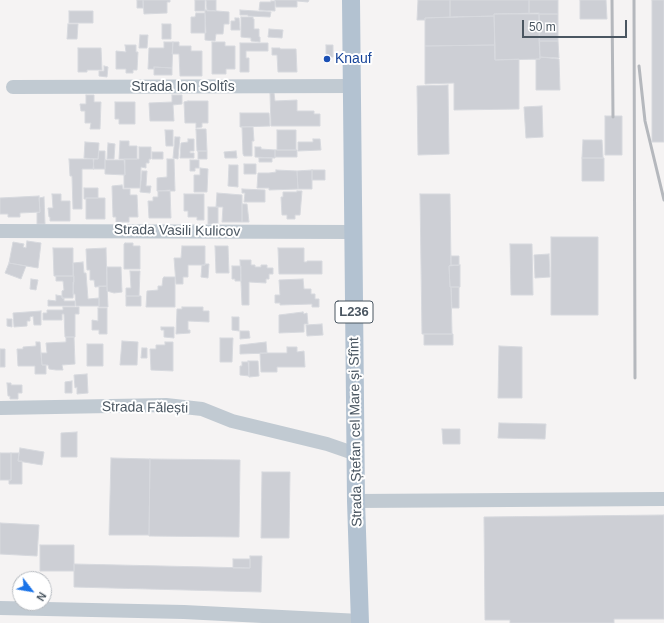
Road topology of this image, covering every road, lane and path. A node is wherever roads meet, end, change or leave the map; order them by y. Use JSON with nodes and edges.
{"nodes":[{"id":1,"x":351,"y":0,"type":"edge"},
{"id":2,"x":353,"y":86,"type":"junction"},
{"id":3,"x":13,"y":87,"type":"dead end"},
{"id":4,"x":0,"y":231,"type":"edge"},
{"id":5,"x":353,"y":232,"type":"junction"},
{"id":6,"x":0,"y":408,"type":"edge"},
{"id":7,"x":356,"y":454,"type":"junction"},
{"id":8,"x":664,"y":499,"type":"edge"},
{"id":9,"x":356,"y":501,"type":"junction"},
{"id":10,"x":0,"y":608,"type":"edge"},
{"id":11,"x":360,"y":622,"type":"edge"}],
"edges":[{"from":1,"to":2,"type":"main road","name":"Strada Ștefan cel Mare și Sfînt","number":"L236"},
{"from":2,"to":3,"type":"street","name":"Strada Ion Soltîs"},
{"from":2,"to":5,"type":"main road","name":"Strada Ștefan cel Mare și Sfînt","number":"L236"},
{"from":4,"to":5,"type":"street","name":"Strada Vasili Kulicov"},
{"from":5,"to":7,"type":"main road","name":"Strada Ștefan cel Mare și Sfînt","number":"L236"},
{"from":6,"to":7,"type":"street","name":"Strada Fălești"},
{"from":7,"to":9,"type":"main road","name":"Strada Ștefan cel Mare și Sfînt","number":"L236"},
{"from":8,"to":9,"type":"street"},
{"from":9,"to":11,"type":"main road","name":"Strada Ștefan cel Mare și Sfînt","number":"L236"},
{"from":10,"to":11,"type":"street"}]}
